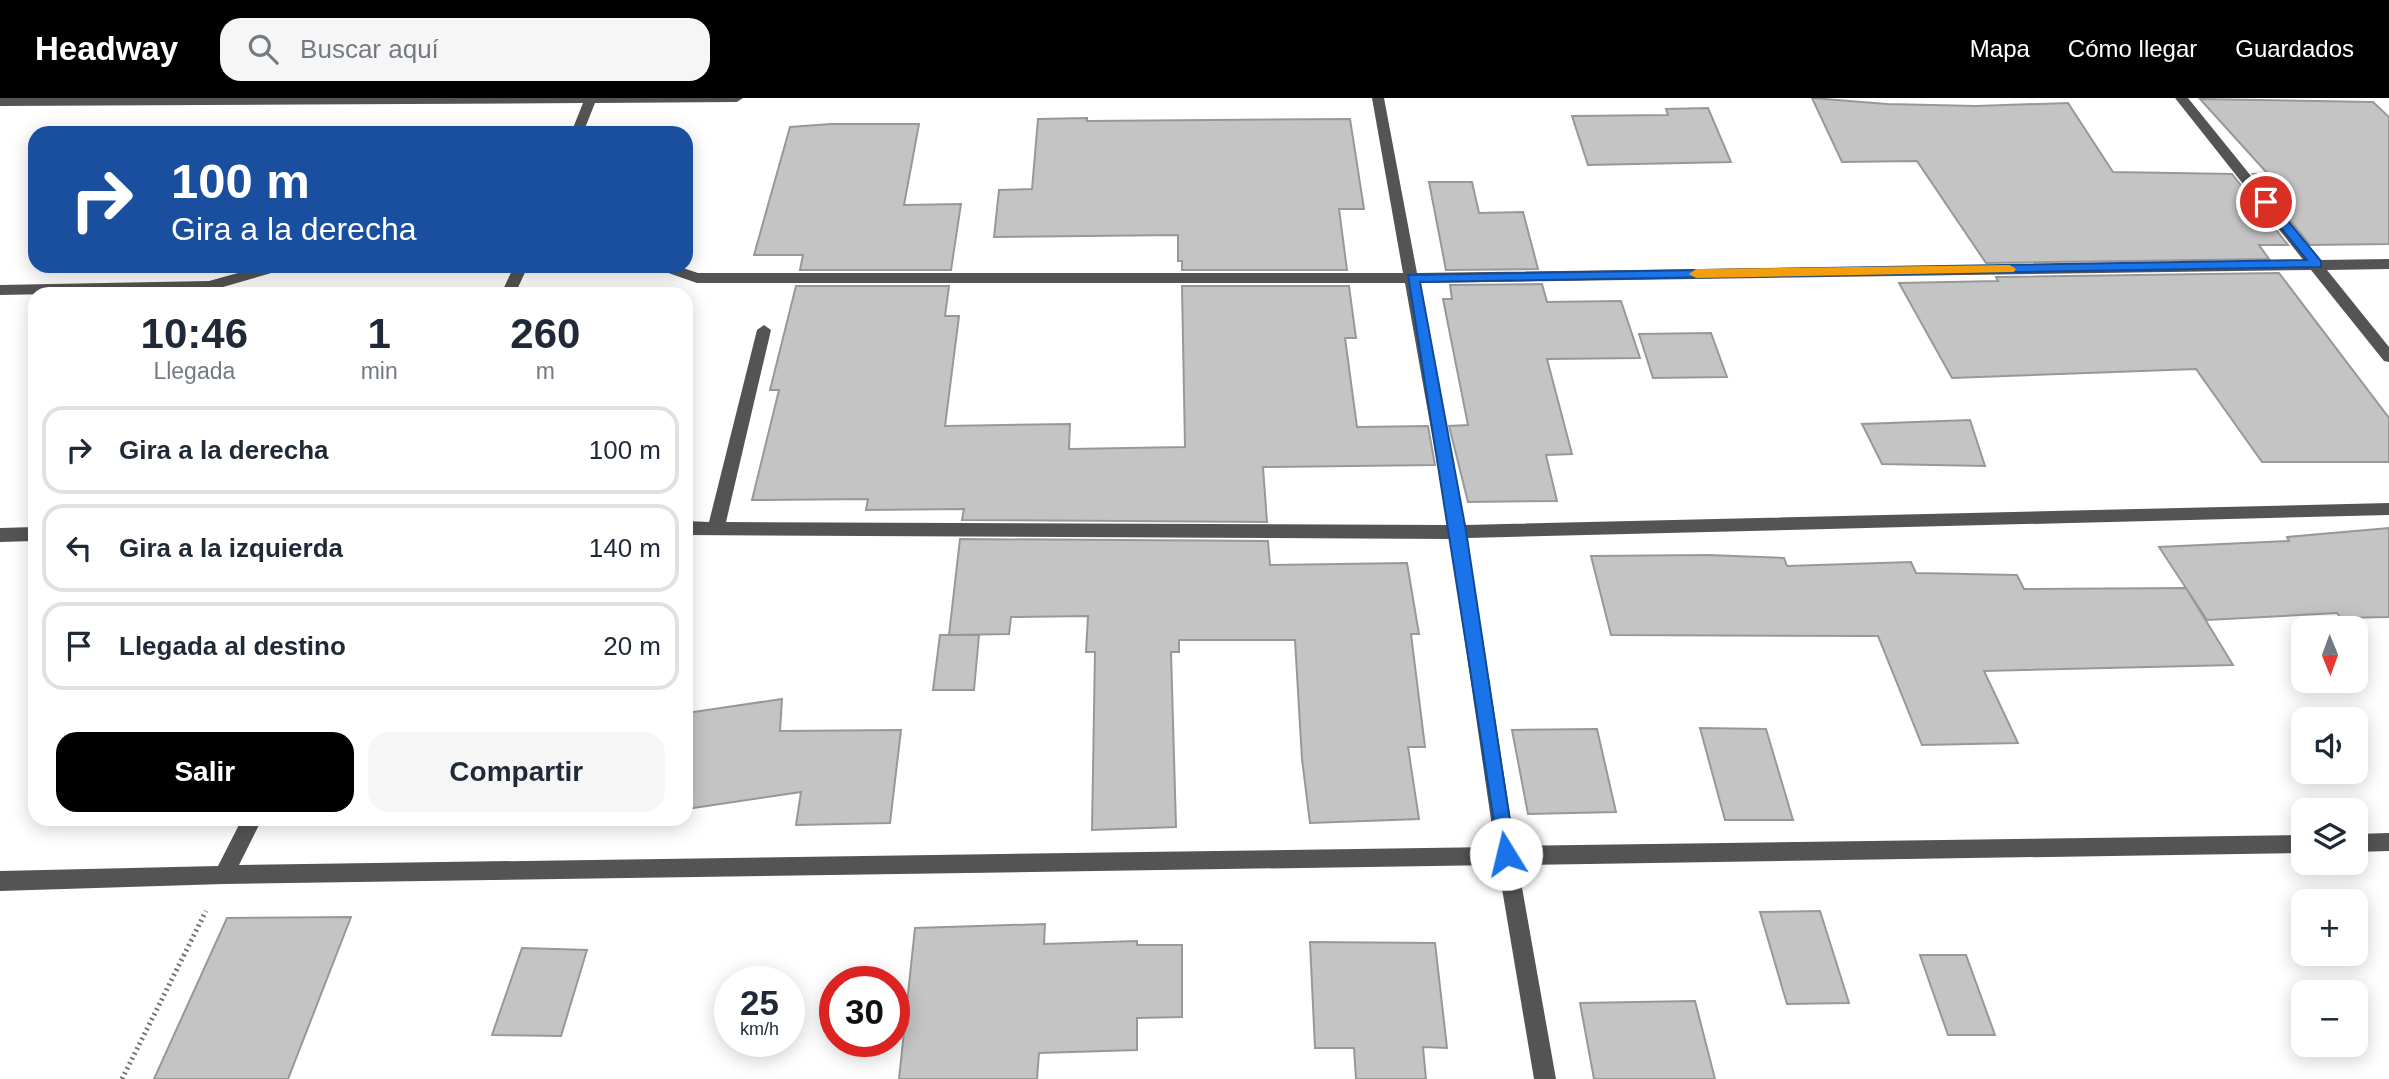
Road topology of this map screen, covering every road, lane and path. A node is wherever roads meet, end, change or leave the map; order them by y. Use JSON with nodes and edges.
{"nodes":[{"id":1,"x":737,"y":98,"type":"edge"},
{"id":2,"x":1378,"y":98,"type":"edge"},
{"id":3,"x":2181,"y":98,"type":"edge"},
{"id":4,"x":590,"y":99,"type":"edge"},
{"id":5,"x":0,"y":102,"type":"edge"},
{"id":6,"x":580,"y":126,"type":"edge"},
{"id":7,"x":2317,"y":264,"type":"junction"},
{"id":8,"x":2389,"y":264,"type":"edge"},
{"id":9,"x":260,"y":273,"type":"edge"},
{"id":10,"x":682,"y":273,"type":"edge"},
{"id":11,"x":1413,"y":278,"type":"junction"},
{"id":12,"x":219,"y":287,"type":"edge"},
{"id":13,"x":0,"y":290,"type":"edge"},
{"id":14,"x":28,"y":290,"type":"edge"},
{"id":15,"x":764,"y":330,"type":"dead end"},
{"id":16,"x":2389,"y":357,"type":"edge"},
{"id":17,"x":2389,"y":509,"type":"edge"},
{"id":18,"x":693,"y":528,"type":"edge"},
{"id":19,"x":716,"y":528,"type":"junction"},
{"id":20,"x":1458,"y":531,"type":"junction"},
{"id":21,"x":28,"y":534,"type":"edge"},
{"id":22,"x":0,"y":536,"type":"edge"},
{"id":23,"x":249,"y":826,"type":"edge"},
{"id":24,"x":2389,"y":842,"type":"edge"},
{"id":25,"x":2368,"y":843,"type":"edge"},
{"id":26,"x":2291,"y":844,"type":"edge"},
{"id":27,"x":1506,"y":854,"type":"junction"},
{"id":28,"x":224,"y":875,"type":"junction"},
{"id":29,"x":0,"y":881,"type":"edge"},
{"id":30,"x":122,"y":1079,"type":"edge"},
{"id":31,"x":1545,"y":1079,"type":"edge"}],
"edges":[{"from":1,"to":4,"type":"street"},
{"from":2,"to":11,"type":"street"},
{"from":3,"to":7,"type":"street"},
{"from":4,"to":5,"type":"street"},
{"from":4,"to":6,"type":"street"},
{"from":7,"to":8,"type":"street"},
{"from":7,"to":11,"type":"street"},
{"from":7,"to":16,"type":"street"},
{"from":9,"to":12,"type":"street"},
{"from":10,"to":11,"type":"street"},
{"from":11,"to":20,"type":"street"},
{"from":13,"to":14,"type":"street"},
{"from":15,"to":19,"type":"street"},
{"from":17,"to":20,"type":"street"},
{"from":18,"to":19,"type":"street"},
{"from":19,"to":20,"type":"street"},
{"from":20,"to":27,"type":"street"},
{"from":21,"to":22,"type":"street"},
{"from":23,"to":28,"type":"street"},
{"from":24,"to":25,"type":"street"},
{"from":26,"to":27,"type":"street"},
{"from":27,"to":28,"type":"street"},
{"from":27,"to":31,"type":"street"},
{"from":28,"to":29,"type":"street"},
{"from":28,"to":30,"type":"path"}]}
